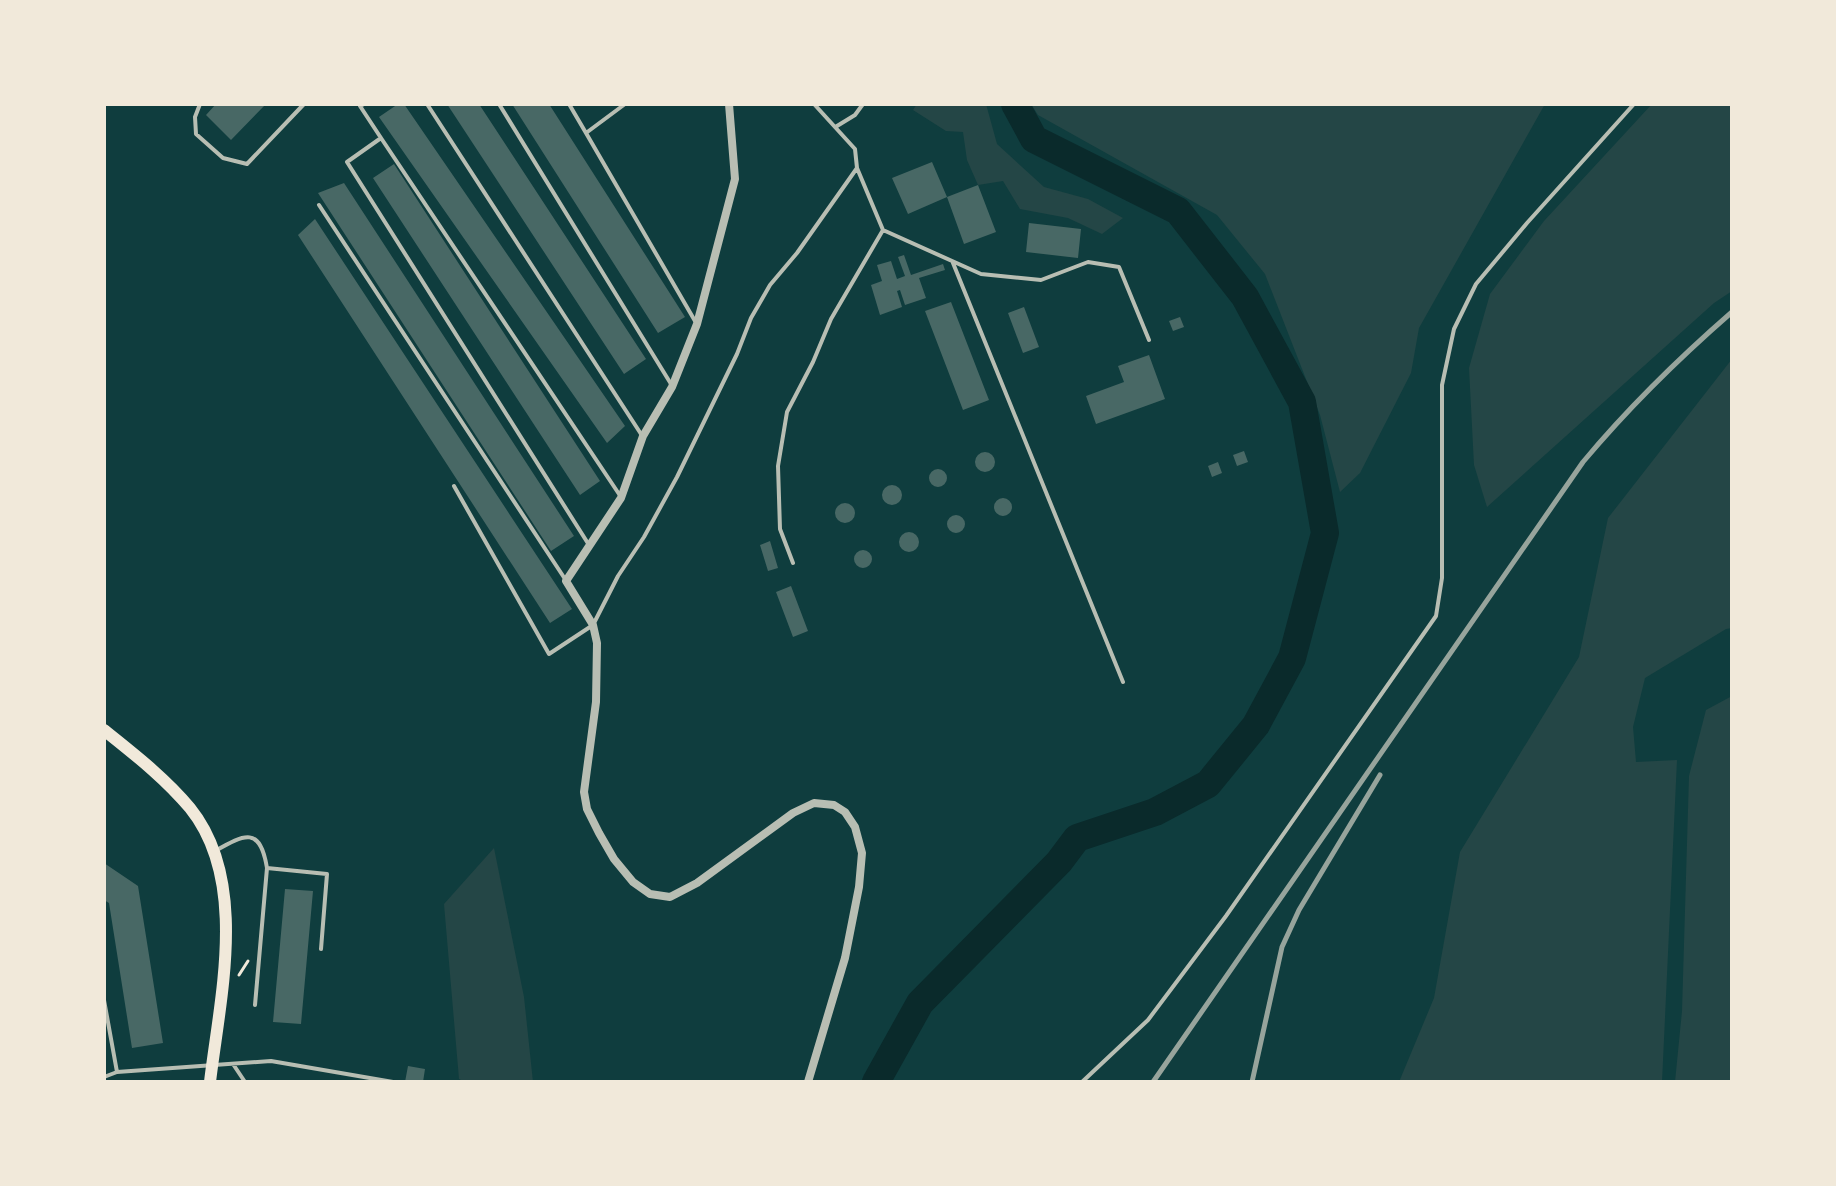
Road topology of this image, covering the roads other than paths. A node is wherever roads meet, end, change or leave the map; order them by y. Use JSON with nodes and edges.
{"nodes":[{"id":1,"x":200,"y":104,"type":"edge"},
{"id":2,"x":304,"y":104,"type":"edge"},
{"id":3,"x":364,"y":104,"type":"edge"},
{"id":4,"x":427,"y":104,"type":"edge"},
{"id":5,"x":499,"y":104,"type":"edge"},
{"id":6,"x":569,"y":104,"type":"edge"},
{"id":7,"x":625,"y":104,"type":"edge"},
{"id":8,"x":729,"y":104,"type":"edge"},
{"id":9,"x":814,"y":104,"type":"edge"},
{"id":10,"x":863,"y":104,"type":"edge"},
{"id":11,"x":1634,"y":104,"type":"edge"},
{"id":12,"x":837,"y":126,"type":"junction"},
{"id":13,"x":586,"y":133,"type":"junction"},
{"id":14,"x":381,"y":138,"type":"junction"},
{"id":15,"x":857,"y":168,"type":"junction"},
{"id":16,"x":319,"y":205,"type":"dead end"},
{"id":17,"x":883,"y":230,"type":"junction"},
{"id":18,"x":953,"y":263,"type":"junction"},
{"id":19,"x":697,"y":324,"type":"junction"},
{"id":20,"x":1149,"y":340,"type":"dead end"},
{"id":21,"x":672,"y":387,"type":"junction"},
{"id":22,"x":643,"y":436,"type":"junction"},
{"id":23,"x":454,"y":486,"type":"dead end"},
{"id":24,"x":621,"y":498,"type":"junction"},
{"id":25,"x":591,"y":547,"type":"junction"},
{"id":26,"x":793,"y":563,"type":"dead end"},
{"id":27,"x":566,"y":581,"type":"junction"},
{"id":28,"x":593,"y":625,"type":"junction"},
{"id":29,"x":1123,"y":682,"type":"dead end"},
{"id":30,"x":104,"y":730,"type":"edge"},
{"id":31,"x":214,"y":851,"type":"junction"},
{"id":32,"x":267,"y":868,"type":"junction"},
{"id":33,"x":321,"y":949,"type":"dead end"},
{"id":34,"x":104,"y":1000,"type":"edge"},
{"id":35,"x":255,"y":1005,"type":"dead end"},
{"id":36,"x":211,"y":1064,"type":"junction"},
{"id":37,"x":233,"y":1064,"type":"junction"},
{"id":38,"x":117,"y":1072,"type":"junction"},
{"id":39,"x":104,"y":1077,"type":"edge"},
{"id":40,"x":210,"y":1082,"type":"edge"},
{"id":41,"x":245,"y":1082,"type":"edge"},
{"id":42,"x":393,"y":1082,"type":"edge"},
{"id":43,"x":808,"y":1082,"type":"edge"},
{"id":44,"x":1082,"y":1082,"type":"edge"}],
"edges":[{"from":1,"to":2,"type":"lane"},
{"from":3,"to":14,"type":"lane"},
{"from":4,"to":22,"type":"lane"},
{"from":5,"to":21,"type":"lane"},
{"from":6,"to":13,"type":"lane"},
{"from":7,"to":13,"type":"lane"},
{"from":8,"to":19,"type":"street"},
{"from":9,"to":12,"type":"lane"},
{"from":10,"to":12,"type":"lane"},
{"from":11,"to":44,"type":"lane"},
{"from":12,"to":15,"type":"lane"},
{"from":13,"to":19,"type":"lane"},
{"from":14,"to":24,"type":"lane"},
{"from":14,"to":25,"type":"lane"},
{"from":15,"to":17,"type":"lane"},
{"from":15,"to":28,"type":"lane"},
{"from":16,"to":27,"type":"lane"},
{"from":17,"to":18,"type":"lane"},
{"from":17,"to":26,"type":"lane"},
{"from":18,"to":20,"type":"lane"},
{"from":18,"to":29,"type":"lane"},
{"from":19,"to":21,"type":"street"},
{"from":21,"to":22,"type":"street"},
{"from":22,"to":24,"type":"street"},
{"from":23,"to":28,"type":"lane"},
{"from":24,"to":25,"type":"street"},
{"from":25,"to":27,"type":"street"},
{"from":27,"to":28,"type":"street"},
{"from":28,"to":43,"type":"street"},
{"from":30,"to":31,"type":"main road"},
{"from":31,"to":32,"type":"lane"},
{"from":31,"to":36,"type":"main road"},
{"from":32,"to":33,"type":"lane"},
{"from":32,"to":35,"type":"lane"},
{"from":34,"to":38,"type":"lane"},
{"from":36,"to":37,"type":"lane"},
{"from":36,"to":38,"type":"lane"},
{"from":36,"to":40,"type":"main road"},
{"from":37,"to":41,"type":"lane"},
{"from":37,"to":42,"type":"lane"},
{"from":38,"to":39,"type":"lane"}]}
